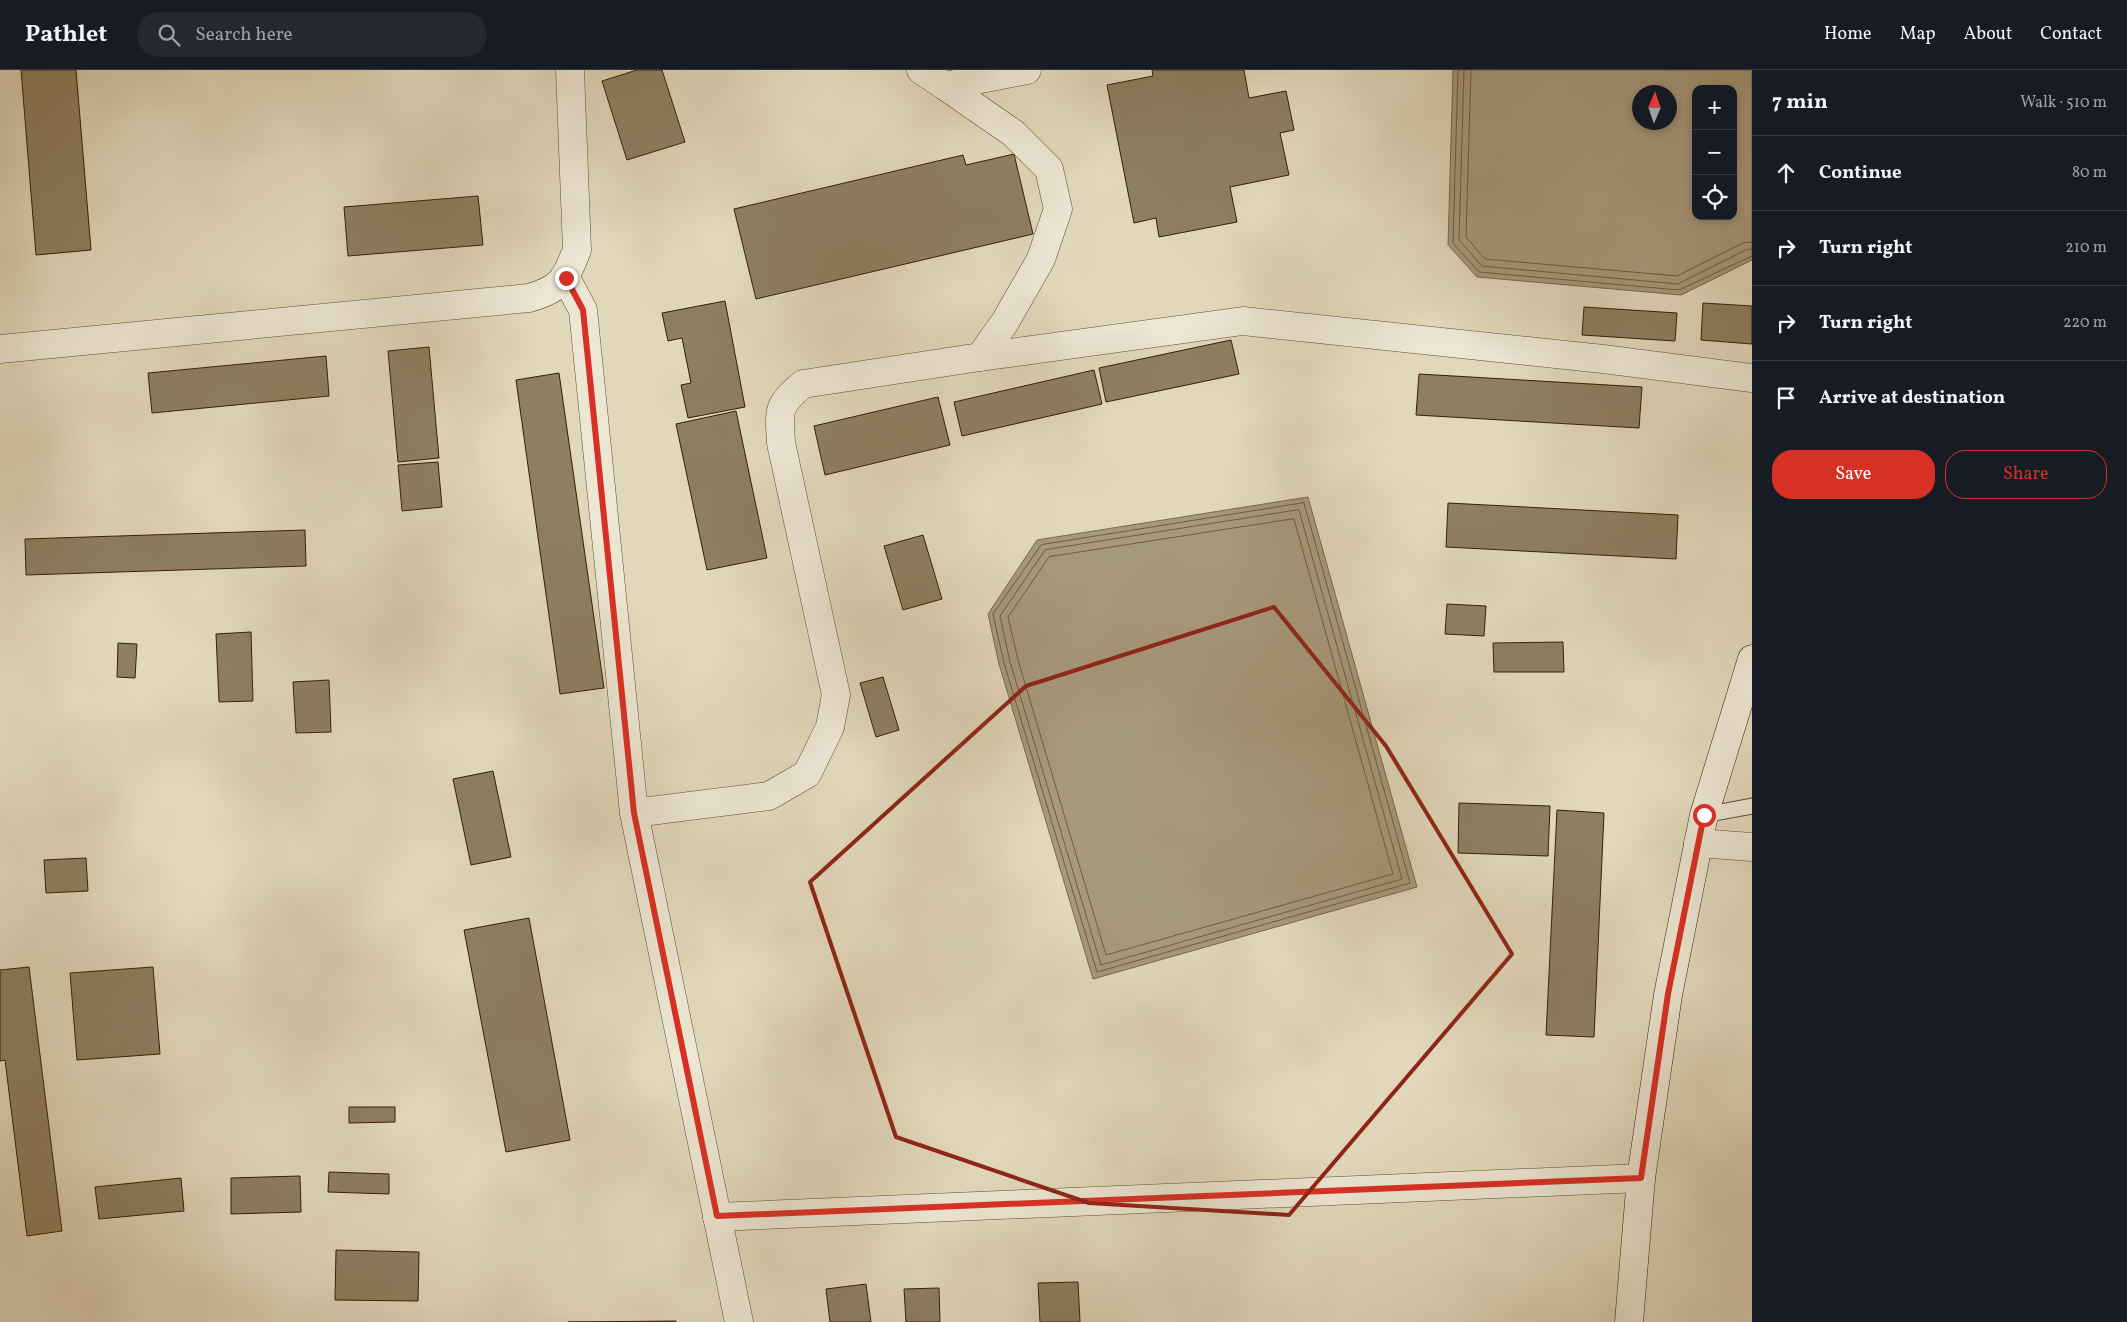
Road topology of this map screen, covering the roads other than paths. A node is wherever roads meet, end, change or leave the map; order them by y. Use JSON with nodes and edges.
{"nodes":[{"id":1,"x":570,"y":70,"type":"edge"},
{"id":2,"x":921,"y":70,"type":"edge"},
{"id":3,"x":1027,"y":70,"type":"edge"},
{"id":4,"x":945,"y":86,"type":"junction"},
{"id":5,"x":566,"y":278,"type":"junction"},
{"id":6,"x":0,"y":349,"type":"edge"},
{"id":7,"x":980,"y":357,"type":"junction"},
{"id":8,"x":1752,"y":378,"type":"edge"},
{"id":9,"x":1752,"y":659,"type":"edge"},
{"id":10,"x":1752,"y":806,"type":"edge"},
{"id":11,"x":634,"y":813,"type":"junction"},
{"id":12,"x":1704,"y":815,"type":"junction"},
{"id":13,"x":1698,"y":843,"type":"junction"},
{"id":14,"x":1752,"y":847,"type":"edge"},
{"id":15,"x":1641,"y":1178,"type":"junction"},
{"id":16,"x":717,"y":1216,"type":"junction"},
{"id":17,"x":739,"y":1322,"type":"edge"},
{"id":18,"x":1630,"y":1322,"type":"edge"}],
"edges":[{"from":1,"to":5,"type":"street"},
{"from":2,"to":4,"type":"street"},
{"from":3,"to":4,"type":"street"},
{"from":4,"to":7,"type":"street"},
{"from":5,"to":6,"type":"street"},
{"from":5,"to":11,"type":"street"},
{"from":7,"to":8,"type":"street"},
{"from":7,"to":11,"type":"street"},
{"from":9,"to":12,"type":"street"},
{"from":10,"to":12,"type":"lane"},
{"from":11,"to":16,"type":"street"},
{"from":12,"to":13,"type":"street"},
{"from":13,"to":14,"type":"street"},
{"from":13,"to":15,"type":"street"},
{"from":15,"to":16,"type":"street"},
{"from":15,"to":18,"type":"street"},
{"from":16,"to":17,"type":"street"}]}
